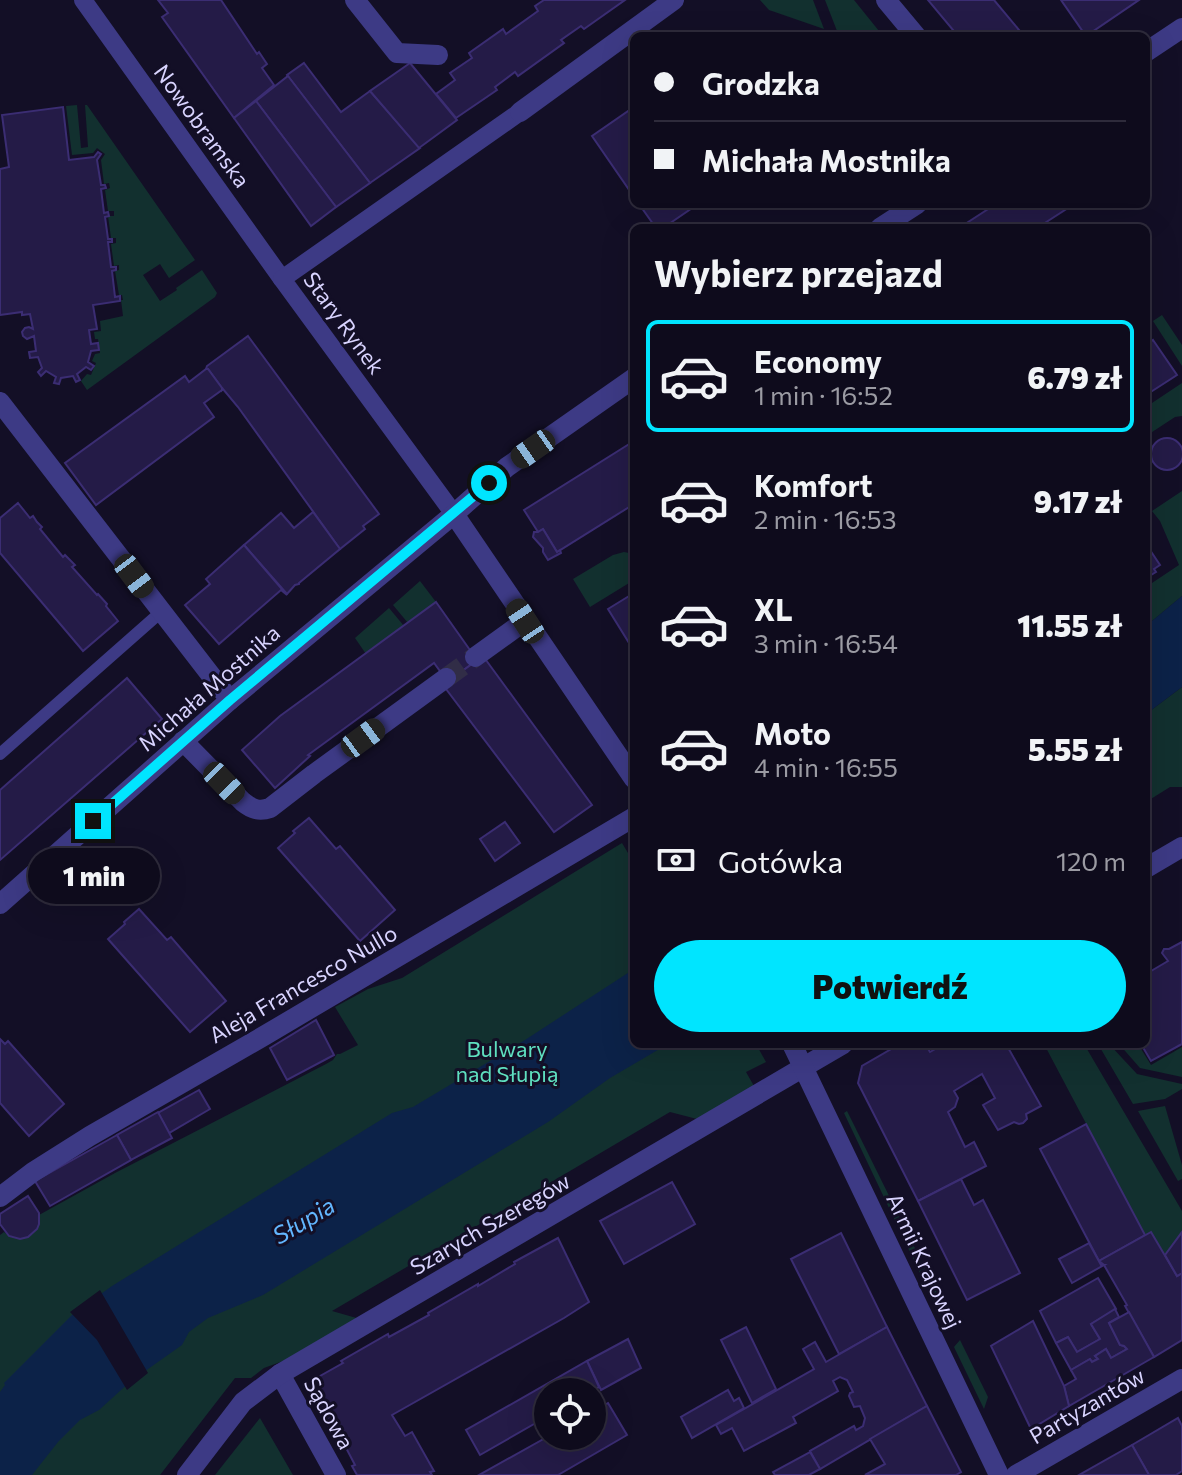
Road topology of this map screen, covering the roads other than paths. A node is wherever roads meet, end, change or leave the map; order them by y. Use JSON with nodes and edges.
{"nodes":[{"id":1,"x":83,"y":0,"type":"edge"},
{"id":2,"x":355,"y":0,"type":"edge"},
{"id":3,"x":674,"y":0,"type":"edge"},
{"id":4,"x":886,"y":0,"type":"edge"},
{"id":5,"x":1182,"y":28,"type":"edge"},
{"id":6,"x":913,"y":32,"type":"edge"},
{"id":7,"x":1150,"y":49,"type":"edge"},
{"id":8,"x":438,"y":55,"type":"dead end"},
{"id":9,"x":520,"y":112,"type":"joint"},
{"id":10,"x":911,"y":208,"type":"edge"},
{"id":11,"x":886,"y":224,"type":"edge"},
{"id":12,"x":282,"y":279,"type":"junction"},
{"id":13,"x":630,"y":381,"type":"edge"},
{"id":14,"x":0,"y":402,"type":"edge"},
{"id":15,"x":454,"y":514,"type":"junction"},
{"id":16,"x":161,"y":612,"type":"junction"},
{"id":17,"x":525,"y":621,"type":"junction"},
{"id":18,"x":475,"y":657,"type":"tunnel mouth"},
{"id":19,"x":446,"y":678,"type":"tunnel mouth"},
{"id":20,"x":230,"y":700,"type":"junction"},
{"id":21,"x":183,"y":741,"type":"junction"},
{"id":22,"x":0,"y":754,"type":"edge"},
{"id":23,"x":630,"y":773,"type":"edge"},
{"id":24,"x":630,"y":819,"type":"edge"},
{"id":25,"x":1182,"y":847,"type":"edge"},
{"id":26,"x":1150,"y":866,"type":"edge"},
{"id":27,"x":0,"y":904,"type":"edge"},
{"id":28,"x":794,"y":1048,"type":"edge"},
{"id":29,"x":837,"y":1048,"type":"edge"},
{"id":30,"x":805,"y":1068,"type":"junction"},
{"id":31,"x":0,"y":1197,"type":"edge"},
{"id":32,"x":280,"y":1374,"type":"junction"},
{"id":33,"x":1182,"y":1379,"type":"edge"},
{"id":34,"x":187,"y":1475,"type":"edge"},
{"id":35,"x":336,"y":1475,"type":"edge"},
{"id":36,"x":999,"y":1475,"type":"edge"},
{"id":37,"x":1016,"y":1475,"type":"edge"}],
"edges":[{"from":1,"to":12,"type":"street","name":"Nowobramska"},
{"from":2,"to":8,"type":"street"},
{"from":3,"to":9,"type":"street"},
{"from":4,"to":6,"type":"street"},
{"from":5,"to":7,"type":"street"},
{"from":9,"to":12,"type":"street","name":"Stary Rynek"},
{"from":10,"to":11,"type":"street"},
{"from":12,"to":15,"type":"street","name":"Stary Rynek"},
{"from":13,"to":15,"type":"street","name":"Michała Mostnika"},
{"from":14,"to":16,"type":"street"},
{"from":15,"to":17,"type":"street"},
{"from":15,"to":20,"type":"street","name":"Michała Mostnika"},
{"from":16,"to":20,"type":"street"},
{"from":16,"to":22,"type":"lane"},
{"from":17,"to":18,"type":"street"},
{"from":17,"to":23,"type":"street"},
{"from":19,"to":21,"type":"street"},
{"from":20,"to":21,"type":"street","name":"Michała Mostnika"},
{"from":21,"to":27,"type":"street","name":"Michała Mostnika"},
{"from":24,"to":31,"type":"street","name":"Aleja Francesco Nullo"},
{"from":25,"to":26,"type":"street"},
{"from":28,"to":30,"type":"street","name":"Armii Krajowej"},
{"from":29,"to":30,"type":"street","name":"Szarych Szeregów"},
{"from":30,"to":32,"type":"street","name":"Szarych Szeregów"},
{"from":30,"to":36,"type":"street","name":"Armii Krajowej"},
{"from":32,"to":34,"type":"street","name":"Szarych Szeregów"},
{"from":32,"to":35,"type":"street","name":"Sądowa"},
{"from":33,"to":37,"type":"street","name":"Partyzantów"}]}
